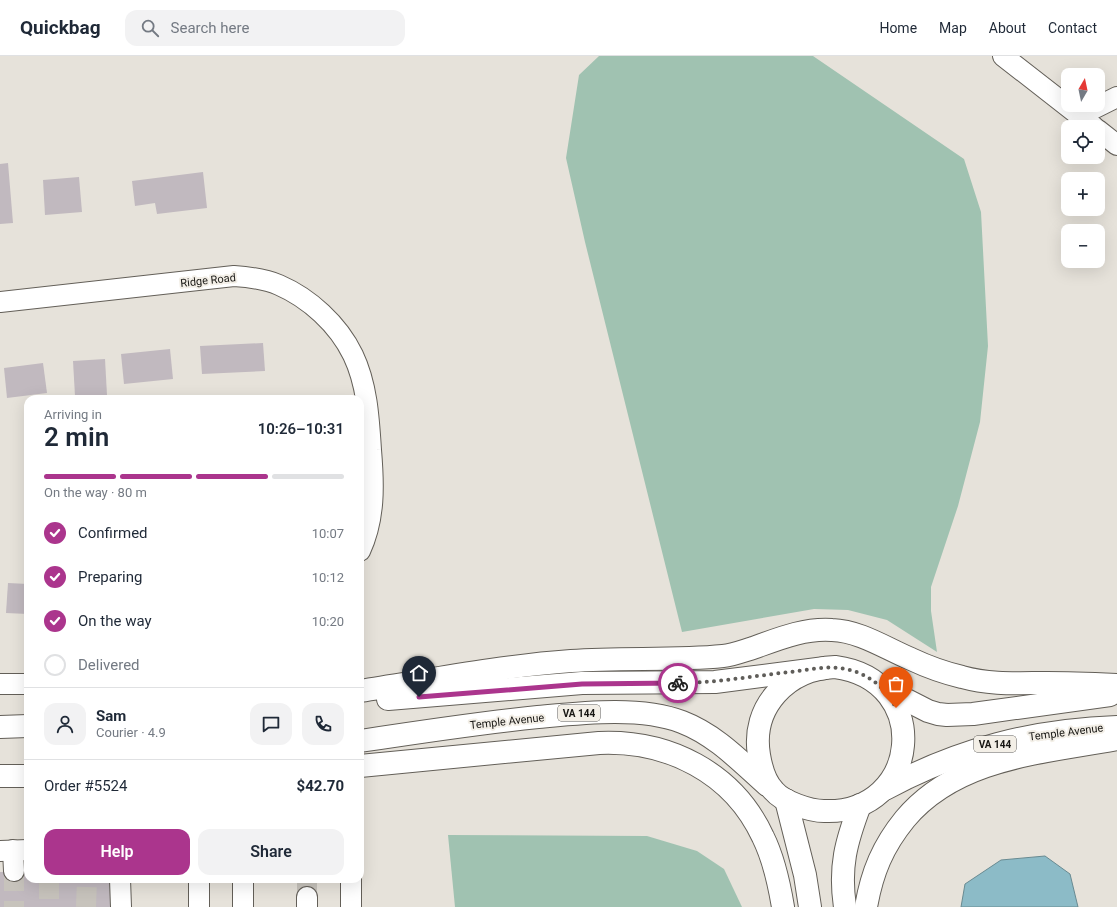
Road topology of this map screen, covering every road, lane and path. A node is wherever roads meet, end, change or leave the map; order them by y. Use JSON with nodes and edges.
{"nodes":[{"id":1,"x":1003,"y":56,"type":"edge"},
{"id":2,"x":1117,"y":97,"type":"edge"},
{"id":3,"x":1083,"y":120,"type":"edge"},
{"id":4,"x":1088,"y":120,"type":"edge"},
{"id":5,"x":1105,"y":136,"type":"edge"},
{"id":6,"x":1117,"y":145,"type":"edge"},
{"id":7,"x":0,"y":302,"type":"edge"},
{"id":8,"x":364,"y":542,"type":"edge"},
{"id":9,"x":825,"y":668,"type":"junction"},
{"id":10,"x":0,"y":684,"type":"edge"},
{"id":11,"x":24,"y":684,"type":"edge"},
{"id":12,"x":1117,"y":685,"type":"edge"},
{"id":13,"x":881,"y":687,"type":"junction"},
{"id":14,"x":364,"y":690,"type":"edge"},
{"id":15,"x":1117,"y":694,"type":"edge"},
{"id":16,"x":364,"y":702,"type":"edge"},
{"id":17,"x":24,"y":726,"type":"edge"},
{"id":18,"x":0,"y":727,"type":"edge"},
{"id":19,"x":1117,"y":727,"type":"edge"},
{"id":20,"x":1117,"y":739,"type":"edge"},
{"id":21,"x":364,"y":740,"type":"edge"},
{"id":22,"x":364,"y":766,"type":"edge"},
{"id":23,"x":0,"y":776,"type":"edge"},
{"id":24,"x":24,"y":776,"type":"edge"},
{"id":25,"x":882,"y":790,"type":"junction"},
{"id":26,"x":780,"y":796,"type":"junction"},
{"id":27,"x":860,"y":805,"type":"junction"},
{"id":28,"x":14,"y":850,"type":"edge"},
{"id":29,"x":14,"y":871,"type":"tunnel mouth"},
{"id":30,"x":120,"y":883,"type":"edge"},
{"id":31,"x":199,"y":883,"type":"edge"},
{"id":32,"x":244,"y":883,"type":"edge"},
{"id":33,"x":351,"y":883,"type":"edge"},
{"id":34,"x":121,"y":907,"type":"edge"},
{"id":35,"x":199,"y":907,"type":"edge"},
{"id":36,"x":243,"y":907,"type":"edge"},
{"id":37,"x":351,"y":907,"type":"edge"},
{"id":38,"x":783,"y":907,"type":"edge"},
{"id":39,"x":810,"y":907,"type":"edge"},
{"id":40,"x":845,"y":907,"type":"edge"},
{"id":41,"x":866,"y":907,"type":"edge"}],
"edges":[{"from":1,"to":3,"type":"street"},
{"from":2,"to":4,"type":"street"},
{"from":5,"to":6,"type":"street"},
{"from":7,"to":8,"type":"street","name":"Ridge Road"},
{"from":9,"to":13,"type":"main road"},
{"from":9,"to":16,"type":"main road"},
{"from":9,"to":26,"type":"main road"},
{"from":10,"to":11,"type":"street"},
{"from":12,"to":14,"type":"main road"},
{"from":13,"to":15,"type":"main road"},
{"from":13,"to":25,"type":"main road"},
{"from":17,"to":18,"type":"main road"},
{"from":19,"to":25,"type":"main road","name":"Temple Avenue","number":"VA 144"},
{"from":20,"to":41,"type":"main road"},
{"from":21,"to":26,"type":"main road","name":"Temple Avenue","number":"VA 144"},
{"from":22,"to":38,"type":"main road"},
{"from":23,"to":24,"type":"main road"},
{"from":25,"to":27,"type":"main road","number":"VA 144"},
{"from":26,"to":27,"type":"main road","number":"VA 144"},
{"from":26,"to":39,"type":"main road"},
{"from":27,"to":40,"type":"main road"},
{"from":28,"to":29,"type":"street"},
{"from":30,"to":34,"type":"street"},
{"from":31,"to":35,"type":"street"},
{"from":32,"to":36,"type":"street"},
{"from":33,"to":37,"type":"street"}]}
